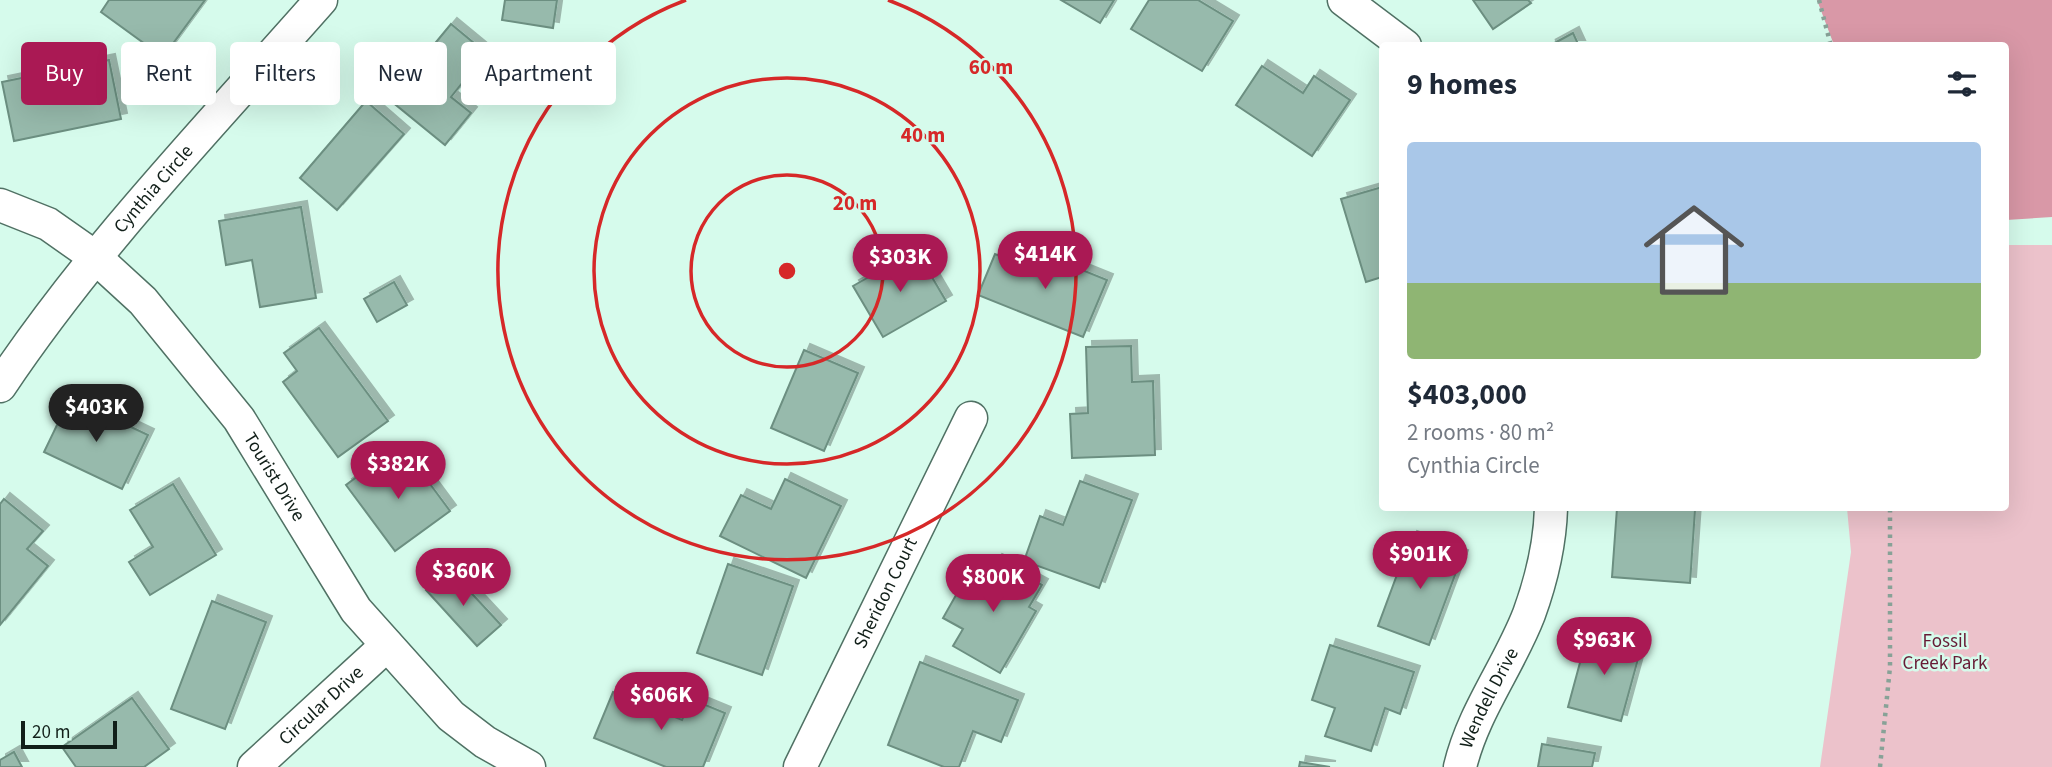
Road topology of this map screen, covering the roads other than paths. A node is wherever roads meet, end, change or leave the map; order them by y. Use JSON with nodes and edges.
{"nodes":[{"id":1,"x":321,"y":0,"type":"edge"},
{"id":2,"x":1344,"y":0,"type":"edge"},
{"id":3,"x":1400,"y":42,"type":"edge"},
{"id":4,"x":0,"y":205,"type":"edge"},
{"id":5,"x":95,"y":257,"type":"junction"},
{"id":6,"x":0,"y":386,"type":"edge"},
{"id":7,"x":971,"y":418,"type":"dead end"},
{"id":8,"x":1551,"y":511,"type":"edge"},
{"id":9,"x":387,"y":645,"type":"junction"},
{"id":10,"x":254,"y":767,"type":"edge"},
{"id":11,"x":529,"y":767,"type":"edge"},
{"id":12,"x":800,"y":767,"type":"edge"},
{"id":13,"x":1460,"y":767,"type":"edge"}],
"edges":[{"from":1,"to":5,"type":"street","name":"Cynthia Circle"},
{"from":2,"to":3,"type":"street"},
{"from":4,"to":5,"type":"street","name":"Tourist Drive"},
{"from":5,"to":6,"type":"street","name":"Cynthia Circle"},
{"from":5,"to":9,"type":"street","name":"Tourist Drive"},
{"from":7,"to":12,"type":"street","name":"Sheridon Court"},
{"from":8,"to":13,"type":"street","name":"Wendell Drive"},
{"from":9,"to":10,"type":"street","name":"Circular Drive"},
{"from":9,"to":11,"type":"street","name":"Tourist Drive"}]}
